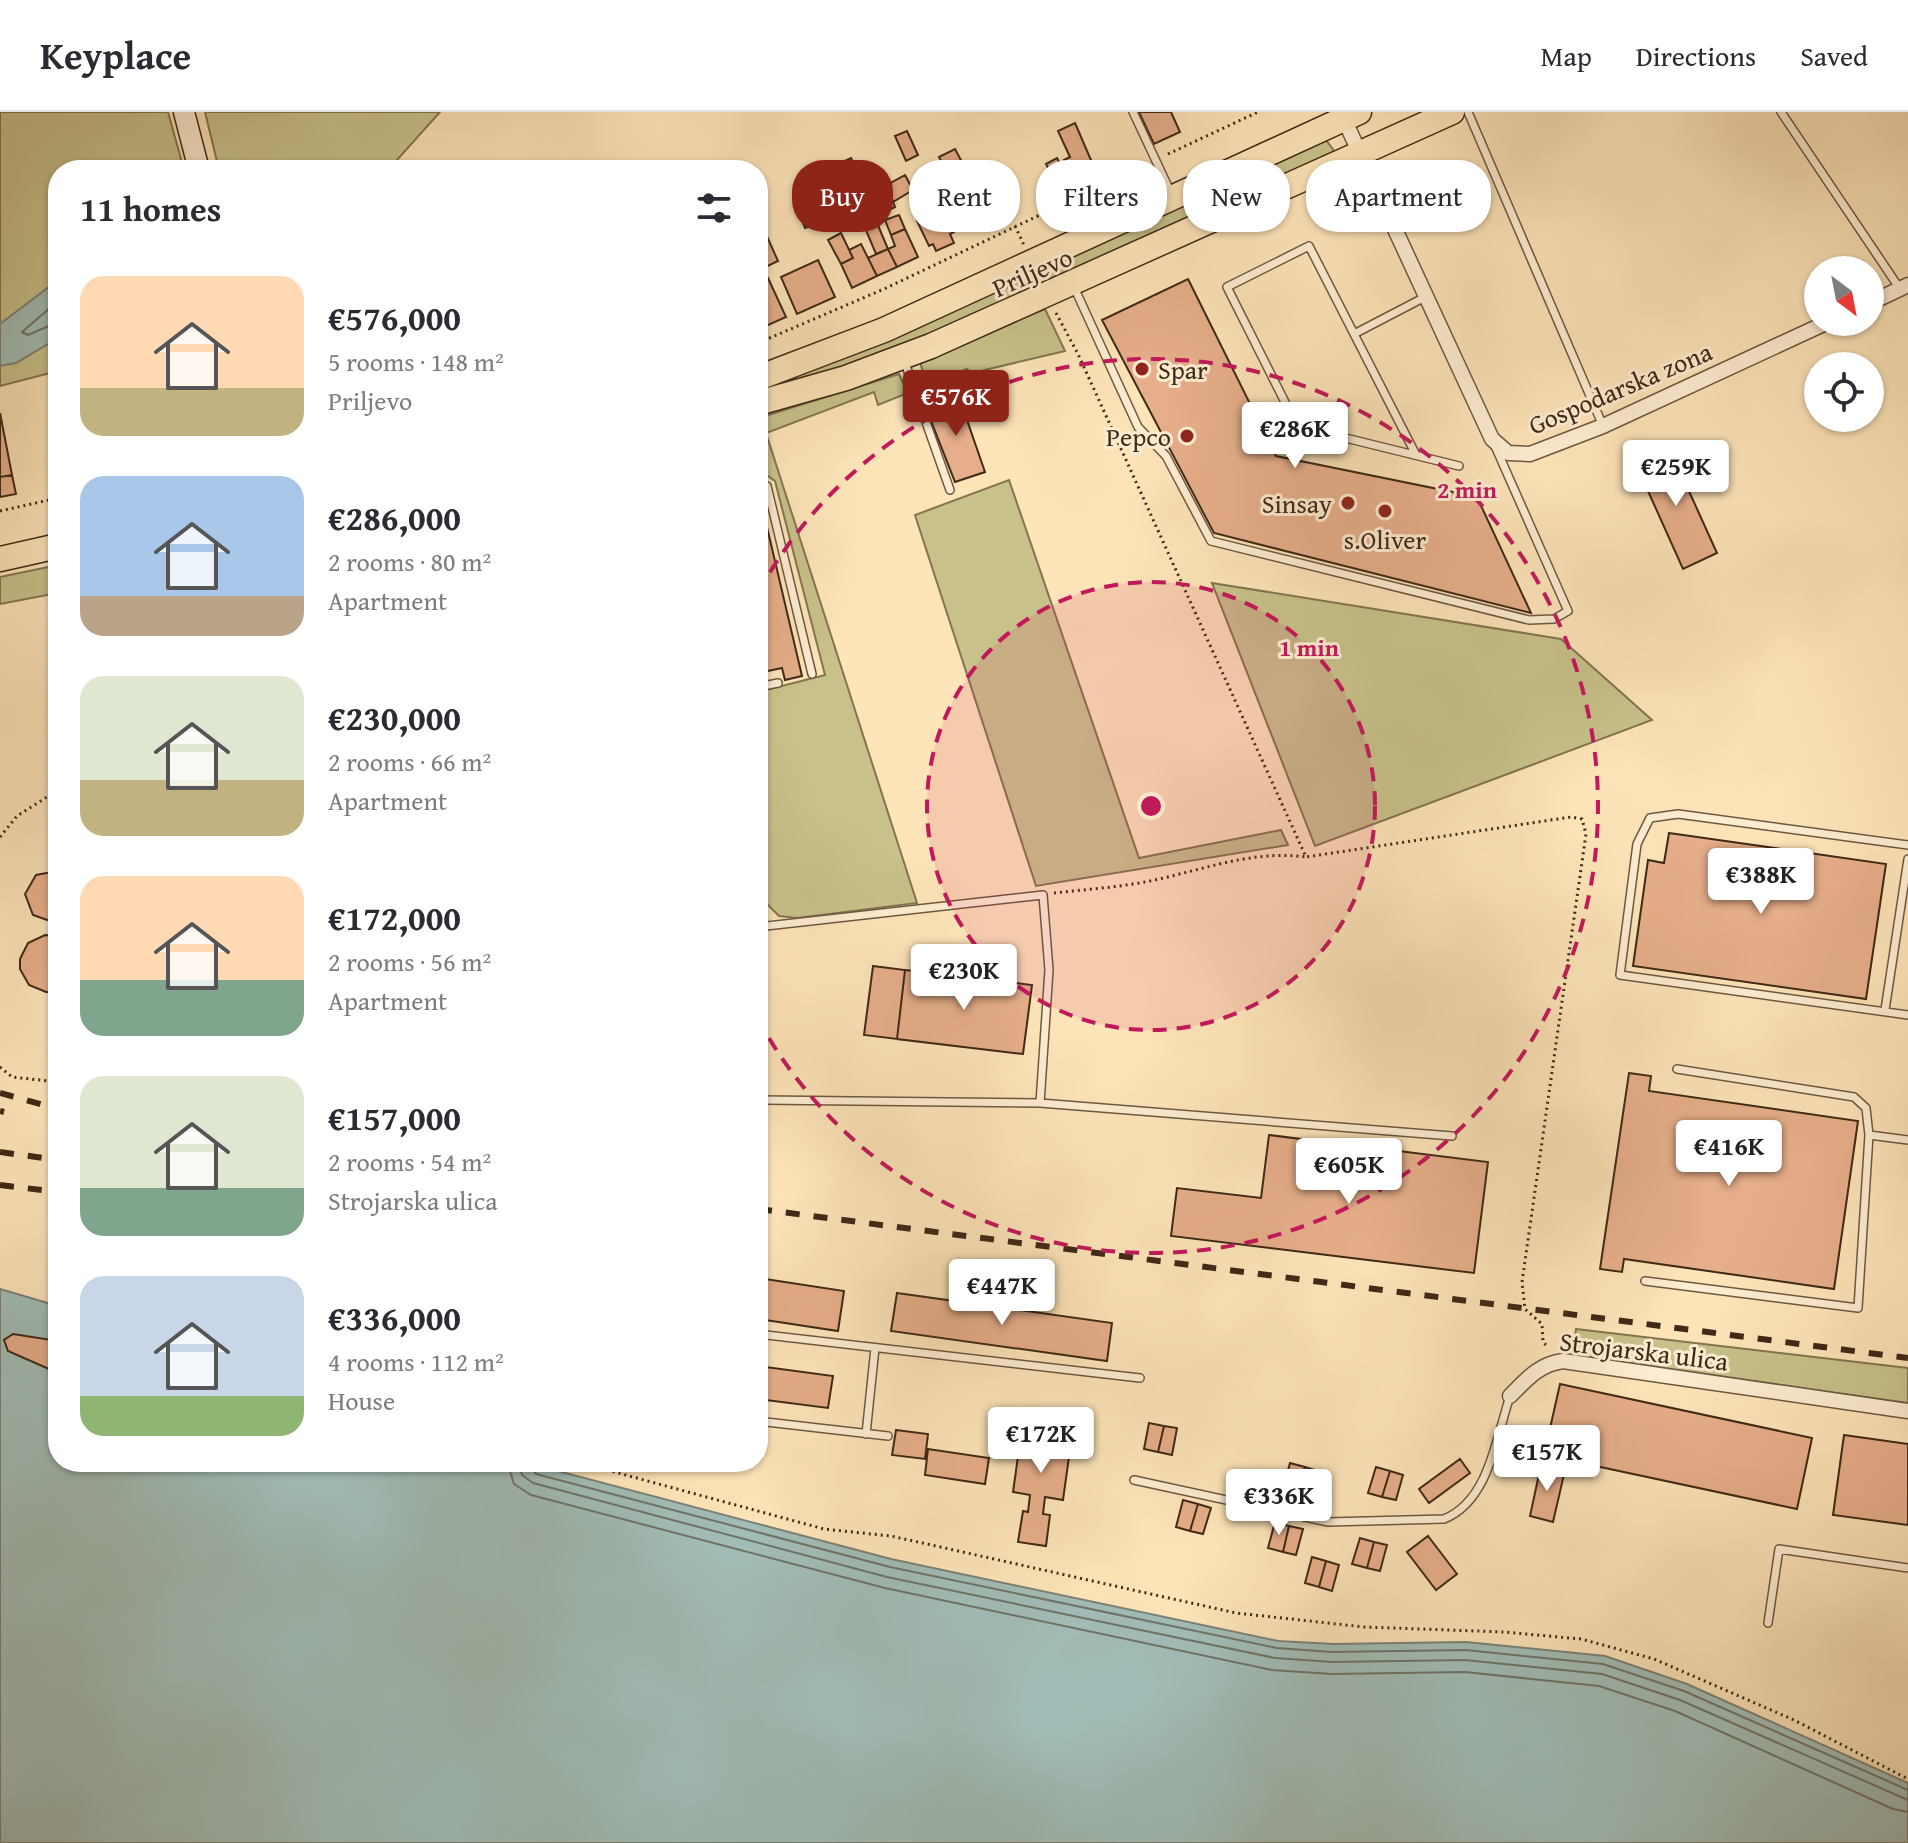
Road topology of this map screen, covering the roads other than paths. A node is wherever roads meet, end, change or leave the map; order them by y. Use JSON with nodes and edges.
{"nodes":[{"id":1,"x":184,"y":112,"type":"edge"},
{"id":2,"x":1133,"y":112,"type":"edge"},
{"id":3,"x":1452,"y":112,"type":"edge"},
{"id":4,"x":1468,"y":112,"type":"edge"},
{"id":5,"x":1781,"y":112,"type":"edge"},
{"id":6,"x":1352,"y":116,"type":"edge"},
{"id":7,"x":1361,"y":154,"type":"junction"},
{"id":8,"x":196,"y":160,"type":"edge"},
{"id":9,"x":1173,"y":198,"type":"junction"},
{"id":10,"x":1073,"y":285,"type":"junction"},
{"id":11,"x":1904,"y":287,"type":"edge"},
{"id":12,"x":1427,"y":296,"type":"junction"},
{"id":13,"x":1884,"y":296,"type":"edge"},
{"id":14,"x":1804,"y":333,"type":"edge"},
{"id":15,"x":1354,"y":334,"type":"junction"},
{"id":16,"x":903,"y":357,"type":"junction"},
{"id":17,"x":768,"y":374,"type":"edge"},
{"id":18,"x":768,"y":400,"type":"edge"},
{"id":19,"x":1603,"y":426,"type":"junction"},
{"id":20,"x":1492,"y":439,"type":"junction"},
{"id":21,"x":1415,"y":453,"type":"junction"},
{"id":22,"x":1459,"y":466,"type":"dead end"},
{"id":23,"x":768,"y":490,"type":"edge"},
{"id":24,"x":950,"y":490,"type":"dead end"},
{"id":25,"x":48,"y":548,"type":"edge"},
{"id":26,"x":0,"y":559,"type":"edge"},
{"id":27,"x":812,"y":674,"type":"dead end"},
{"id":28,"x":778,"y":683,"type":"dead end"},
{"id":29,"x":768,"y":685,"type":"edge"},
{"id":30,"x":1908,"y":845,"type":"edge"},
{"id":31,"x":1908,"y":859,"type":"edge"},
{"id":32,"x":768,"y":926,"type":"edge"},
{"id":33,"x":1885,"y":1010,"type":"junction"},
{"id":34,"x":1908,"y":1015,"type":"edge"},
{"id":35,"x":1677,"y":1069,"type":"dead end"},
{"id":36,"x":768,"y":1100,"type":"edge"},
{"id":37,"x":1040,"y":1103,"type":"junction"},
{"id":38,"x":1869,"y":1135,"type":"junction"},
{"id":39,"x":1452,"y":1136,"type":"dead end"},
{"id":40,"x":1908,"y":1140,"type":"edge"},
{"id":41,"x":1645,"y":1281,"type":"dead end"},
{"id":42,"x":768,"y":1335,"type":"edge"},
{"id":43,"x":875,"y":1348,"type":"junction"},
{"id":44,"x":1140,"y":1378,"type":"dead end"},
{"id":45,"x":1510,"y":1396,"type":"joint"},
{"id":46,"x":1908,"y":1411,"type":"edge"},
{"id":47,"x":768,"y":1422,"type":"edge"},
{"id":48,"x":866,"y":1434,"type":"junction"},
{"id":49,"x":888,"y":1436,"type":"dead end"},
{"id":50,"x":1134,"y":1480,"type":"dead end"},
{"id":51,"x":1908,"y":1568,"type":"edge"},
{"id":52,"x":1768,"y":1623,"type":"dead end"}],
"edges":[{"from":1,"to":8,"type":"main road"},
{"from":2,"to":9,"type":"lane"},
{"from":3,"to":7,"type":"main road","name":"Priljevo"},
{"from":4,"to":19,"type":"lane"},
{"from":5,"to":11,"type":"lane"},
{"from":6,"to":7,"type":"street"},
{"from":6,"to":9,"type":"main road","name":"Priljevo"},
{"from":7,"to":10,"type":"main road","name":"Priljevo"},
{"from":7,"to":12,"type":"street"},
{"from":9,"to":17,"type":"main road","name":"Priljevo"},
{"from":10,"to":16,"type":"main road","name":"Priljevo"},
{"from":10,"to":20,"type":"lane"},
{"from":11,"to":13,"type":"street"},
{"from":12,"to":15,"type":"lane"},
{"from":12,"to":20,"type":"street"},
{"from":14,"to":19,"type":"street","name":"Gospodarska zona"},
{"from":15,"to":21,"type":"lane"},
{"from":15,"to":21,"type":"lane"},
{"from":16,"to":18,"type":"main road","name":"Priljevo"},
{"from":16,"to":24,"type":"lane"},
{"from":19,"to":20,"type":"street","name":"Gospodarska zona"},
{"from":21,"to":22,"type":"lane"},
{"from":23,"to":27,"type":"lane"},
{"from":25,"to":26,"type":"main road"},
{"from":28,"to":29,"type":"lane"},
{"from":30,"to":33,"type":"lane"},
{"from":31,"to":33,"type":"lane"},
{"from":32,"to":37,"type":"lane"},
{"from":33,"to":34,"type":"lane"},
{"from":35,"to":38,"type":"lane"},
{"from":36,"to":37,"type":"lane"},
{"from":37,"to":39,"type":"lane"},
{"from":38,"to":40,"type":"lane"},
{"from":38,"to":41,"type":"lane"},
{"from":42,"to":43,"type":"lane"},
{"from":43,"to":44,"type":"lane"},
{"from":43,"to":48,"type":"lane"},
{"from":45,"to":46,"type":"street","name":"Strojarska ulica"},
{"from":45,"to":50,"type":"lane","name":"Strojarska ulica"},
{"from":47,"to":48,"type":"lane"},
{"from":48,"to":49,"type":"lane"},
{"from":51,"to":52,"type":"lane"}]}
